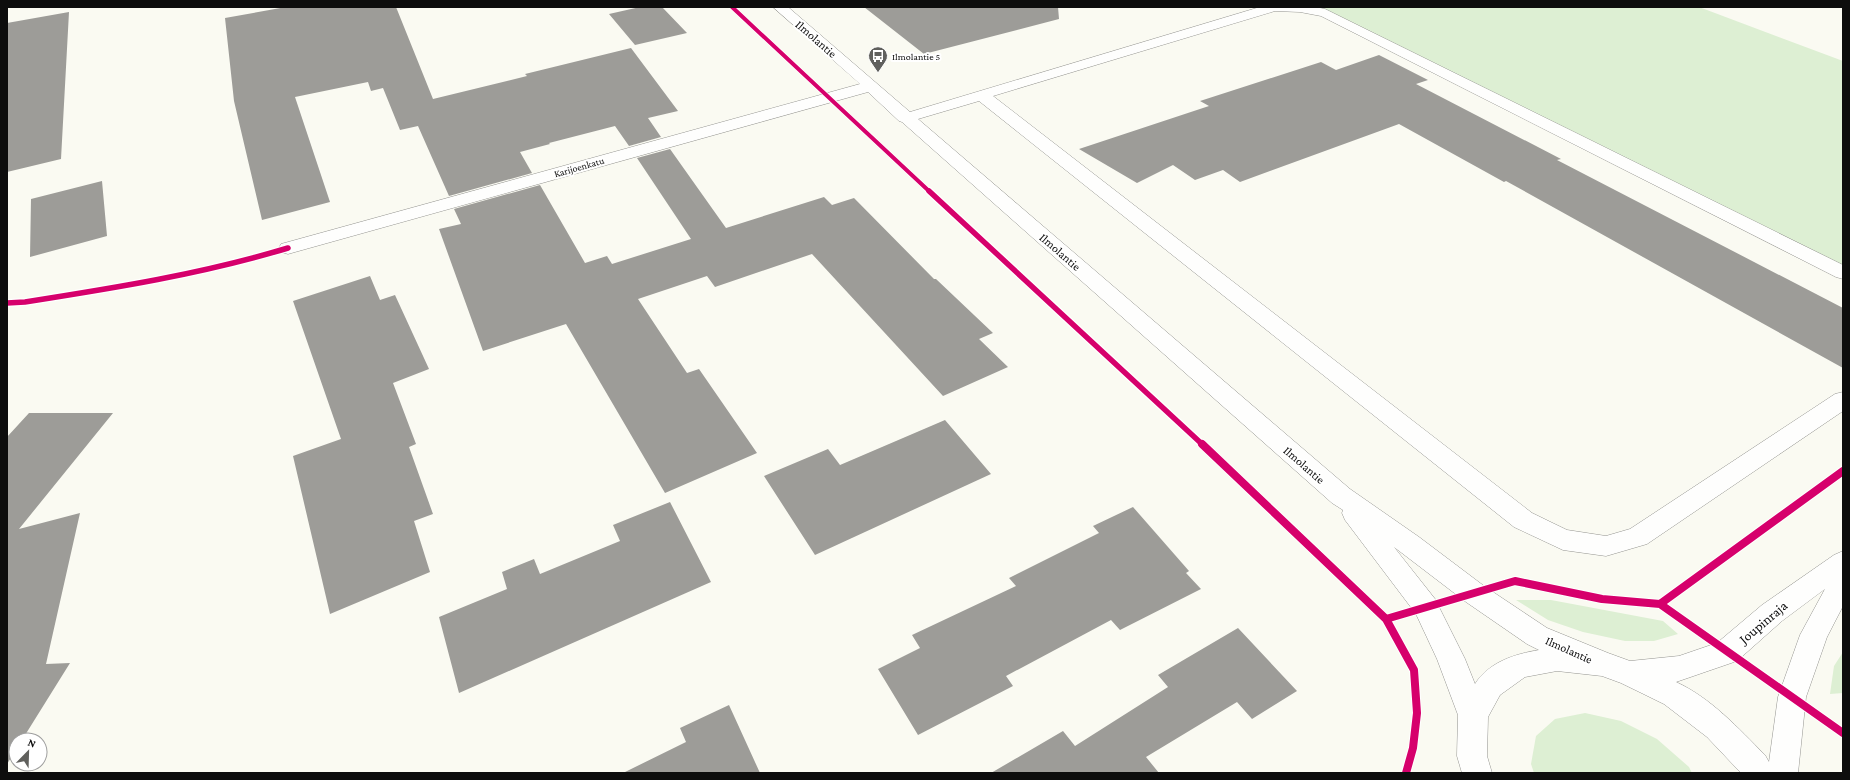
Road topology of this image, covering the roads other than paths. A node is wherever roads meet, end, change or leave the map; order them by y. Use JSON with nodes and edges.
{"nodes":[{"id":1,"x":780,"y":7,"type":"edge"},
{"id":2,"x":871,"y":86,"type":"junction"},
{"id":3,"x":982,"y":94,"type":"junction"},
{"id":4,"x":905,"y":118,"type":"junction"},
{"id":5,"x":288,"y":248,"type":"dead end"},
{"id":6,"x":1843,"y":273,"type":"edge"},
{"id":7,"x":1843,"y":400,"type":"edge"},
{"id":8,"x":1341,"y":496,"type":"junction"},
{"id":9,"x":1843,"y":562,"type":"edge"},
{"id":10,"x":1843,"y":581,"type":"edge"},
{"id":11,"x":1602,"y":664,"type":"junction"},
{"id":12,"x":1629,"y":673,"type":"junction"},
{"id":13,"x":1473,"y":715,"type":"junction"},
{"id":14,"x":1471,"y":767,"type":"edge"},
{"id":15,"x":1759,"y":773,"type":"edge"},
{"id":16,"x":1783,"y":773,"type":"edge"}],
"edges":[{"from":1,"to":2,"type":"street","name":"Ilmolantie"},
{"from":2,"to":4,"type":"street","name":"Ilmolantie"},
{"from":2,"to":5,"type":"street","name":"Karijoenkatu"},
{"from":3,"to":4,"type":"street"},
{"from":3,"to":6,"type":"street"},
{"from":3,"to":7,"type":"street"},
{"from":4,"to":8,"type":"street","name":"Ilmolantie"},
{"from":8,"to":11,"type":"street","name":"Ilmolantie"},
{"from":8,"to":13,"type":"street","name":"Ilmolantie"},
{"from":9,"to":12,"type":"street","name":"Joupinraja"},
{"from":10,"to":16,"type":"street"},
{"from":11,"to":12,"type":"street"},
{"from":11,"to":13,"type":"street"},
{"from":12,"to":15,"type":"street"},
{"from":13,"to":14,"type":"street"}]}
